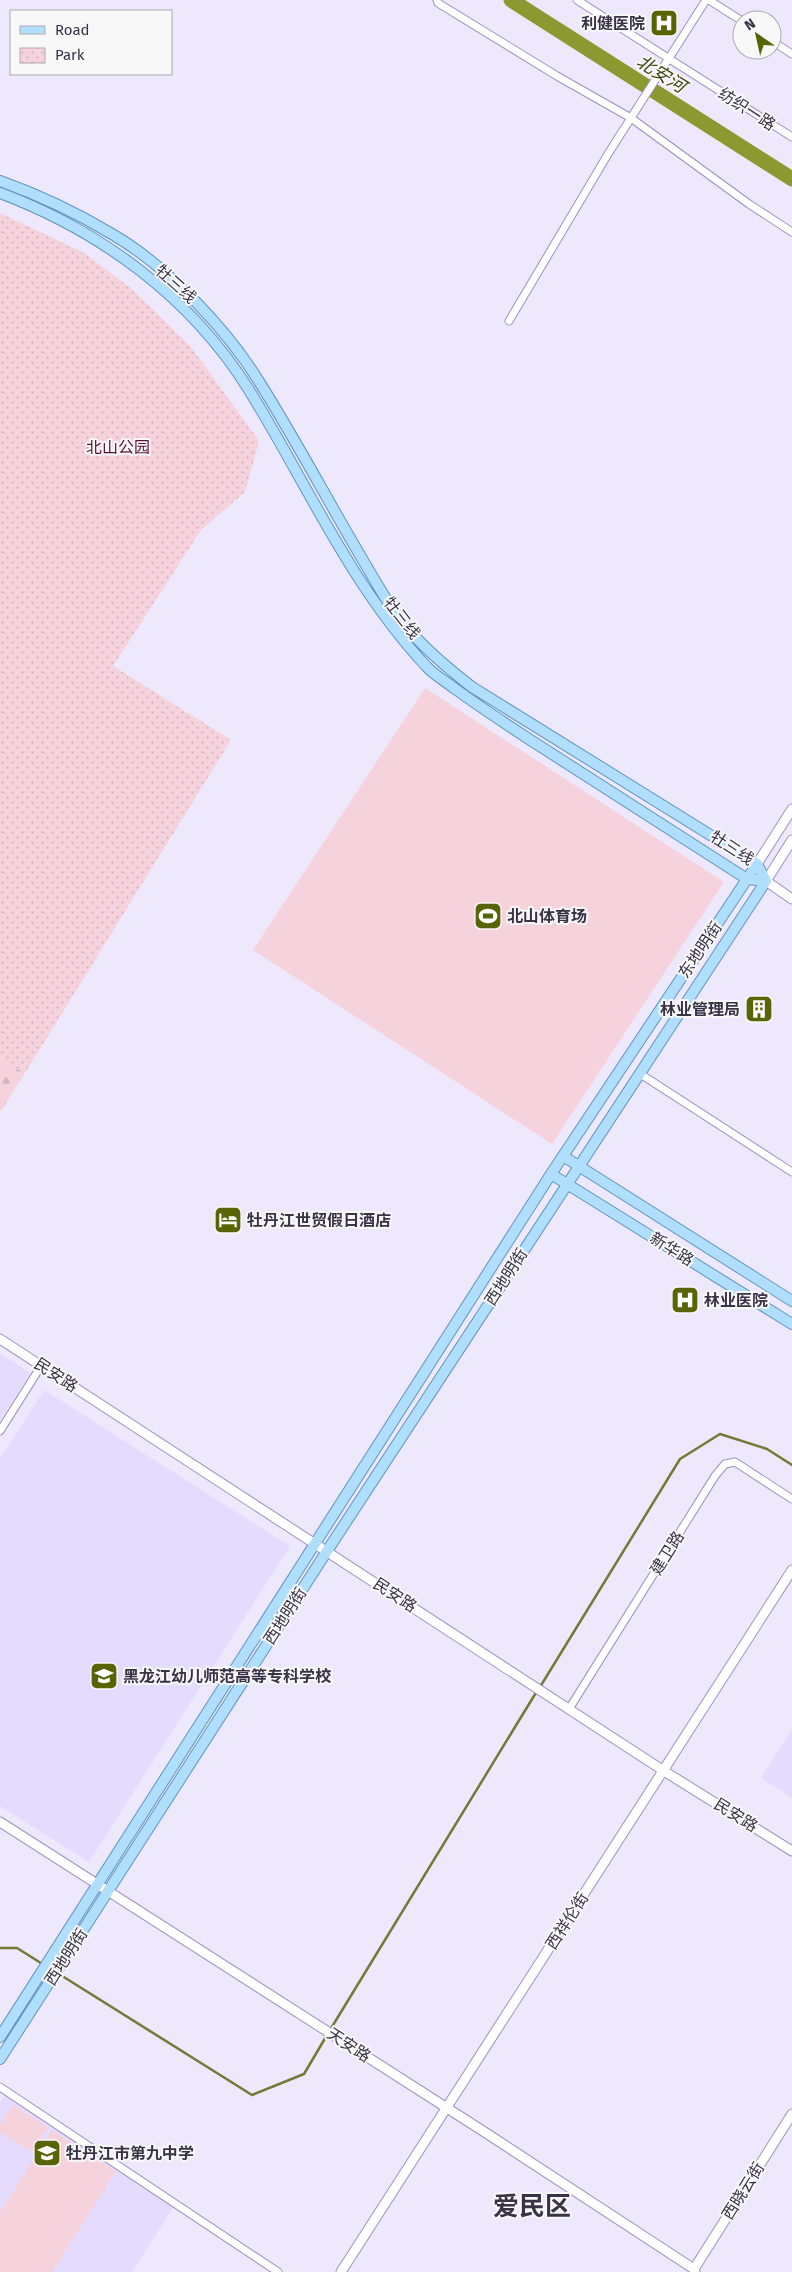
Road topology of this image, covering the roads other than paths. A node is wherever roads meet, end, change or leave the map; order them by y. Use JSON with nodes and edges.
{"nodes":[{"id":1,"x":437,"y":0,"type":"edge"},
{"id":2,"x":577,"y":0,"type":"edge"},
{"id":3,"x":708,"y":0,"type":"edge"},
{"id":4,"x":732,"y":16,"type":"edge"},
{"id":5,"x":668,"y":61,"type":"junction"},
{"id":6,"x":632,"y":116,"type":"junction"},
{"id":7,"x":792,"y":137,"type":"edge"},
{"id":8,"x":0,"y":181,"type":"edge"},
{"id":9,"x":0,"y":192,"type":"edge"},
{"id":10,"x":792,"y":232,"type":"edge"},
{"id":11,"x":509,"y":321,"type":"dead end"},
{"id":12,"x":792,"y":809,"type":"edge"},
{"id":13,"x":792,"y":840,"type":"edge"},
{"id":14,"x":757,"y":864,"type":"junction"},
{"id":15,"x":747,"y":879,"type":"junction"},
{"id":16,"x":766,"y":881,"type":"junction"},
{"id":17,"x":792,"y":899,"type":"edge"},
{"id":18,"x":639,"y":1073,"type":"junction"},
{"id":19,"x":563,"y":1156,"type":"junction"},
{"id":20,"x":578,"y":1165,"type":"junction"},
{"id":21,"x":554,"y":1170,"type":"junction"},
{"id":22,"x":792,"y":1172,"type":"edge"},
{"id":23,"x":572,"y":1174,"type":"joint"},
{"id":24,"x":566,"y":1184,"type":"junction"},
{"id":25,"x":792,"y":1301,"type":"edge"},
{"id":26,"x":792,"y":1324,"type":"edge"},
{"id":27,"x":0,"y":1339,"type":"edge"},
{"id":28,"x":42,"y":1366,"type":"junction"},
{"id":29,"x":0,"y":1431,"type":"edge"},
{"id":30,"x":792,"y":1499,"type":"edge"},
{"id":31,"x":316,"y":1544,"type":"junction"},
{"id":32,"x":327,"y":1551,"type":"junction"},
{"id":33,"x":792,"y":1570,"type":"edge"},
{"id":34,"x":569,"y":1709,"type":"junction"},
{"id":35,"x":664,"y":1771,"type":"junction"},
{"id":36,"x":0,"y":1822,"type":"edge"},
{"id":37,"x":792,"y":1850,"type":"edge"},
{"id":38,"x":98,"y":1884,"type":"junction"},
{"id":39,"x":109,"y":1890,"type":"junction"},
{"id":40,"x":0,"y":2037,"type":"edge"},
{"id":41,"x":0,"y":2059,"type":"edge"},
{"id":42,"x":0,"y":2087,"type":"edge"},
{"id":43,"x":448,"y":2108,"type":"junction"},
{"id":44,"x":792,"y":2114,"type":"edge"},
{"id":45,"x":694,"y":2271,"type":"edge"},
{"id":46,"x":278,"y":2272,"type":"edge"},
{"id":47,"x":341,"y":2272,"type":"edge"}],
"edges":[{"from":1,"to":6,"type":"street"},
{"from":2,"to":5,"type":"street","name":"纺织一路"},
{"from":3,"to":4,"type":"street"},
{"from":3,"to":5,"type":"street"},
{"from":5,"to":6,"type":"street"},
{"from":5,"to":7,"type":"street","name":"纺织一路"},
{"from":6,"to":10,"type":"street"},
{"from":6,"to":11,"type":"street"},
{"from":8,"to":14,"type":"main road","name":"牡三线"},
{"from":9,"to":15,"type":"main road","name":"牡三线"},
{"from":12,"to":14,"type":"street","name":"东地明街"},
{"from":13,"to":16,"type":"street","name":"东地明街"},
{"from":14,"to":15,"type":"main road","name":"东地明街"},
{"from":14,"to":16,"type":"main road","name":"牡三线"},
{"from":15,"to":16,"type":"main road","name":"牡三线"},
{"from":15,"to":19,"type":"main road","name":"东地明街"},
{"from":16,"to":17,"type":"street"},
{"from":16,"to":18,"type":"main road","name":"东地明街"},
{"from":18,"to":20,"type":"main road","name":"东地明街"},
{"from":18,"to":22,"type":"street"},
{"from":19,"to":20,"type":"main road"},
{"from":19,"to":21,"type":"main road","name":"东地明街"},
{"from":20,"to":23,"type":"main road","name":"东地明街"},
{"from":20,"to":25,"type":"main road"},
{"from":21,"to":24,"type":"main road","name":"新华路"},
{"from":21,"to":31,"type":"main road","name":"西地明街"},
{"from":23,"to":24,"type":"main road","name":"西地明街"},
{"from":24,"to":26,"type":"main road","name":"新华路"},
{"from":24,"to":32,"type":"main road","name":"西地明街"},
{"from":27,"to":28,"type":"street","name":"民安路"},
{"from":28,"to":29,"type":"street"},
{"from":28,"to":31,"type":"street","name":"民安路"},
{"from":30,"to":34,"type":"street","name":"建卫路"},
{"from":31,"to":32,"type":"street","name":"民安路"},
{"from":31,"to":38,"type":"main road","name":"西地明街"},
{"from":32,"to":34,"type":"street","name":"民安路"},
{"from":32,"to":39,"type":"main road","name":"西地明街"},
{"from":33,"to":35,"type":"street","name":"西祥伦街"},
{"from":34,"to":35,"type":"street","name":"民安路"},
{"from":35,"to":37,"type":"street","name":"民安路"},
{"from":35,"to":43,"type":"street","name":"西祥伦街"},
{"from":36,"to":38,"type":"street","name":"天安路"},
{"from":38,"to":39,"type":"street","name":"天安路"},
{"from":38,"to":40,"type":"main road","name":"西地明街"},
{"from":39,"to":41,"type":"main road","name":"西地明街"},
{"from":39,"to":43,"type":"street","name":"天安路"},
{"from":42,"to":46,"type":"street"},
{"from":43,"to":45,"type":"street","name":"天安路"},
{"from":43,"to":47,"type":"street","name":"西祥伦街"},
{"from":44,"to":45,"type":"street","name":"西晓云街"}]}
